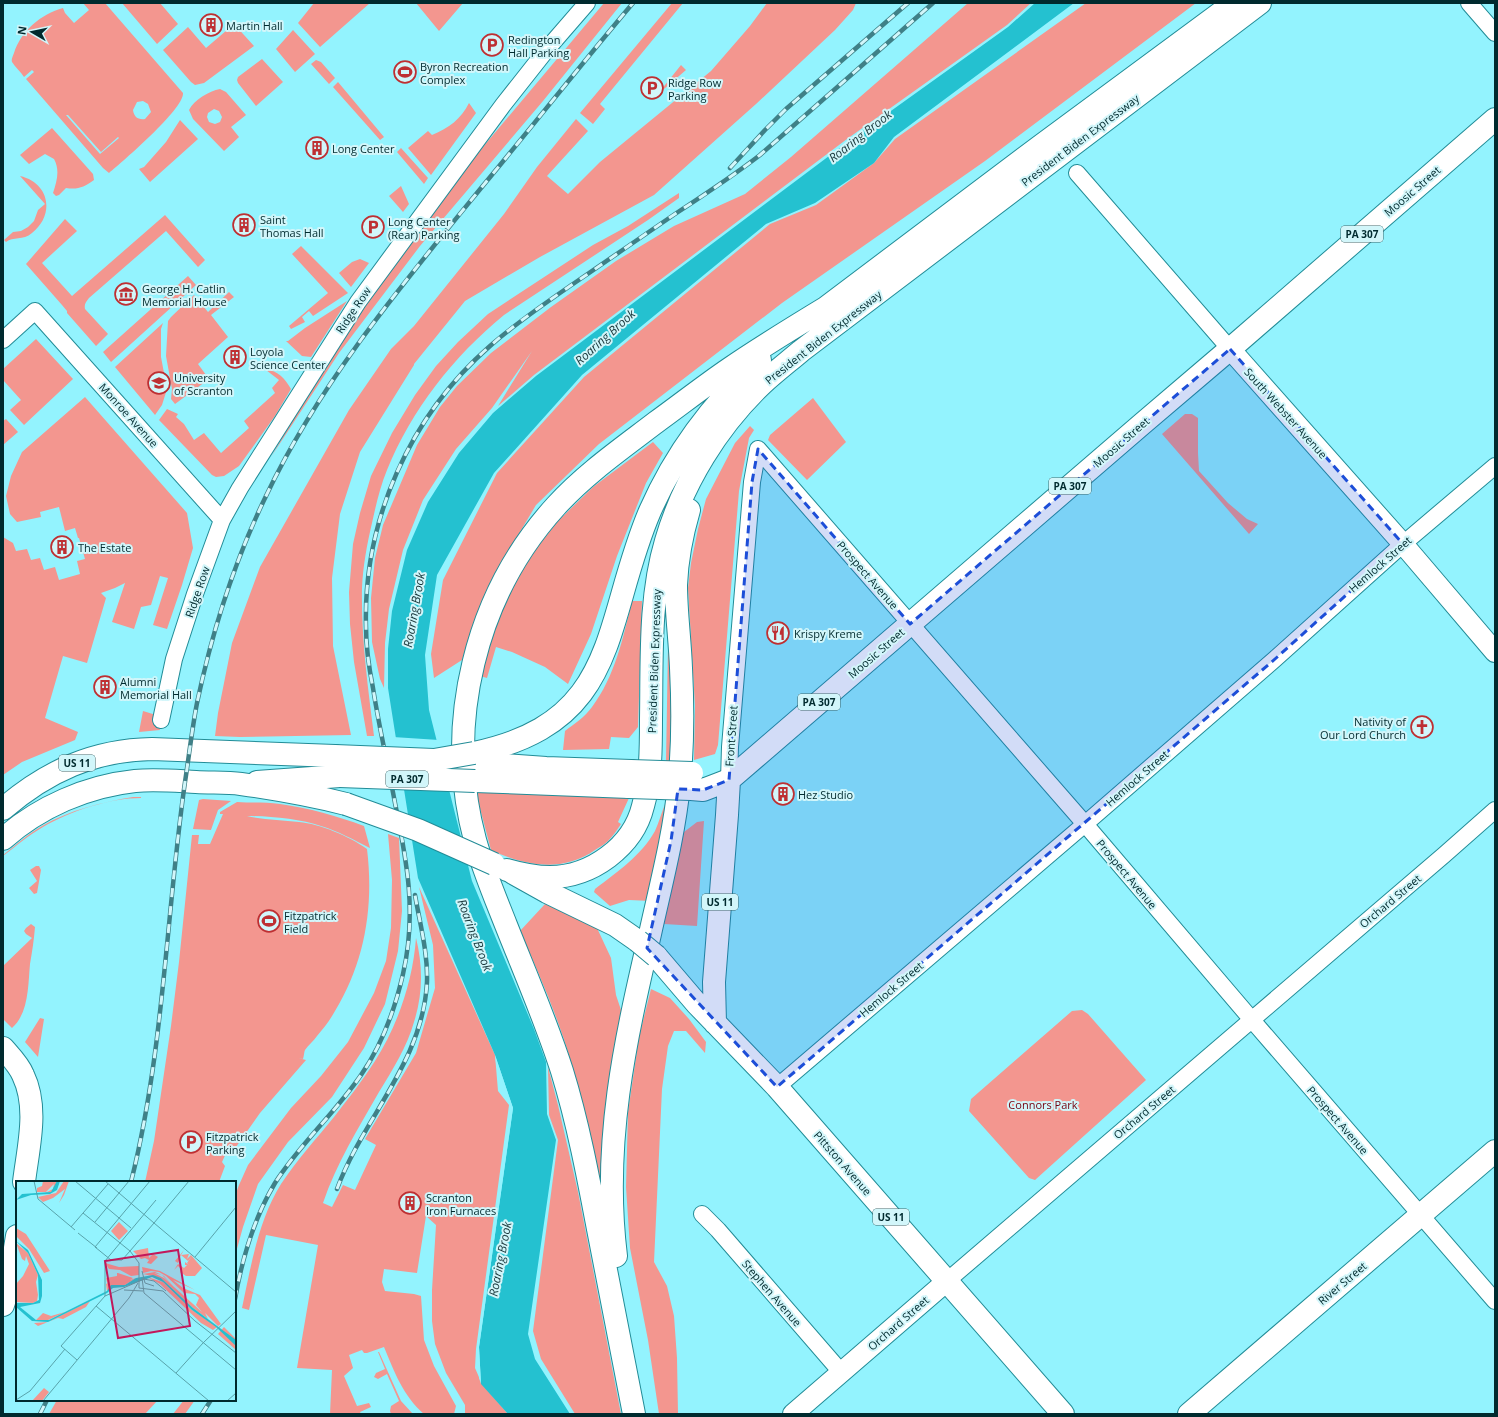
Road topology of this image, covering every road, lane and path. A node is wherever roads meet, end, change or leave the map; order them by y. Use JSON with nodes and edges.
{"nodes":[{"id":1,"x":587,"y":3,"type":"edge"},
{"id":2,"x":1234,"y":3,"type":"edge"},
{"id":3,"x":1260,"y":3,"type":"edge"},
{"id":4,"x":1469,"y":3,"type":"edge"},
{"id":5,"x":1495,"y":33,"type":"edge"},
{"id":6,"x":1495,"y":119,"type":"edge"},
{"id":7,"x":1077,"y":173,"type":"dead end"},
{"id":8,"x":827,"y":306,"type":"junction"},
{"id":9,"x":3,"y":340,"type":"edge"},
{"id":10,"x":1230,"y":350,"type":"junction"},
{"id":11,"x":728,"y":423,"type":"junction"},
{"id":12,"x":758,"y":449,"type":"joint"},
{"id":13,"x":1495,"y":466,"type":"edge"},
{"id":14,"x":222,"y":520,"type":"junction"},
{"id":15,"x":1403,"y":544,"type":"junction"},
{"id":16,"x":910,"y":624,"type":"junction"},
{"id":17,"x":1495,"y":652,"type":"edge"},
{"id":18,"x":161,"y":720,"type":"dead end"},
{"id":19,"x":338,"y":766,"type":"junction"},
{"id":20,"x":475,"y":766,"type":"junction"},
{"id":21,"x":729,"y":780,"type":"junction"},
{"id":22,"x":240,"y":784,"type":"junction"},
{"id":23,"x":3,"y":809,"type":"edge"},
{"id":24,"x":1495,"y":810,"type":"edge"},
{"id":25,"x":1085,"y":824,"type":"junction"},
{"id":26,"x":3,"y":839,"type":"edge"},
{"id":27,"x":500,"y":867,"type":"junction"},
{"id":28,"x":1252,"y":1020,"type":"junction"},
{"id":29,"x":715,"y":1023,"type":"junction"},
{"id":30,"x":3,"y":1048,"type":"edge"},
{"id":31,"x":777,"y":1087,"type":"junction"},
{"id":32,"x":1495,"y":1151,"type":"edge"},
{"id":33,"x":24,"y":1181,"type":"edge"},
{"id":34,"x":702,"y":1214,"type":"dead end"},
{"id":35,"x":1421,"y":1216,"type":"junction"},
{"id":36,"x":16,"y":1242,"type":"edge"},
{"id":37,"x":947,"y":1281,"type":"junction"},
{"id":38,"x":1495,"y":1301,"type":"edge"},
{"id":39,"x":3,"y":1305,"type":"edge"},
{"id":40,"x":841,"y":1372,"type":"junction"},
{"id":41,"x":634,"y":1414,"type":"edge"},
{"id":42,"x":646,"y":1414,"type":"edge"},
{"id":43,"x":793,"y":1414,"type":"edge"},
{"id":44,"x":1062,"y":1414,"type":"edge"},
{"id":45,"x":1188,"y":1414,"type":"edge"}],
"edges":[{"from":1,"to":14,"type":"street","name":"Ridge Row"},
{"from":2,"to":8,"type":"main road","name":"President Biden Expressway"},
{"from":3,"to":11,"type":"main road","name":"President Biden Expressway"},
{"from":4,"to":5,"type":"street"},
{"from":6,"to":10,"type":"main road","name":"Moosic Street","number":"PA 307"},
{"from":7,"to":10,"type":"street","name":"South Webster Avenue"},
{"from":8,"to":20,"type":"main road","name":"President Biden Expressway"},
{"from":8,"to":41,"type":"main road"},
{"from":9,"to":14,"type":"street","name":"Monroe Avenue"},
{"from":10,"to":15,"type":"street","name":"South Webster Avenue"},
{"from":10,"to":16,"type":"main road","name":"Moosic Street","number":"PA 307"},
{"from":11,"to":27,"type":"main road","name":"President Biden Expressway"},
{"from":11,"to":42,"type":"main road"},
{"from":12,"to":16,"type":"street","name":"Prospect Avenue"},
{"from":12,"to":21,"type":"street","name":"Front Street"},
{"from":13,"to":15,"type":"street","name":"Hemlock Street"},
{"from":14,"to":18,"type":"street","name":"Ridge Row"},
{"from":15,"to":17,"type":"street","name":"South Webster Avenue"},
{"from":15,"to":25,"type":"street","name":"Hemlock Street"},
{"from":16,"to":21,"type":"main road","name":"Moosic Street","number":"PA 307"},
{"from":16,"to":25,"type":"street","name":"Prospect Avenue"},
{"from":19,"to":20,"type":"main road","number":"PA 307","bridge":true},
{"from":19,"to":20,"type":"main road","name":"President Biden Expressway","number":"US 11","bridge":true},
{"from":19,"to":22,"type":"main road","number":"PA 307"},
{"from":19,"to":23,"type":"main road","number":"US 11"},
{"from":20,"to":21,"type":"main road","number":"PA 307","bridge":true},
{"from":21,"to":29,"type":"main road","name":"Front Street","number":"US 11"},
{"from":22,"to":26,"type":"main road","number":"US 11"},
{"from":22,"to":27,"type":"main road","name":"President Biden Expressway","number":"US 11","bridge":true},
{"from":24,"to":28,"type":"street","name":"Orchard Street"},
{"from":25,"to":28,"type":"street","name":"Prospect Avenue"},
{"from":25,"to":31,"type":"street","name":"Hemlock Street"},
{"from":27,"to":29,"type":"main road","number":"US 11","bridge":true},
{"from":28,"to":35,"type":"street","name":"Prospect Avenue"},
{"from":28,"to":37,"type":"street","name":"Orchard Street"},
{"from":29,"to":31,"type":"main road","name":"Pittston Avenue","number":"US 11"},
{"from":30,"to":33,"type":"main road"},
{"from":31,"to":37,"type":"main road","name":"Pittston Avenue","number":"US 11"},
{"from":32,"to":35,"type":"main road","name":"River Street"},
{"from":34,"to":40,"type":"street","name":"Stephen Avenue"},
{"from":35,"to":38,"type":"street","name":"Prospect Avenue"},
{"from":35,"to":45,"type":"main road","name":"River Street"},
{"from":36,"to":39,"type":"main road"},
{"from":37,"to":40,"type":"street","name":"Orchard Street"},
{"from":37,"to":44,"type":"main road","name":"Pittston Avenue","number":"US 11"},
{"from":40,"to":43,"type":"street","name":"Orchard Street"}]}
